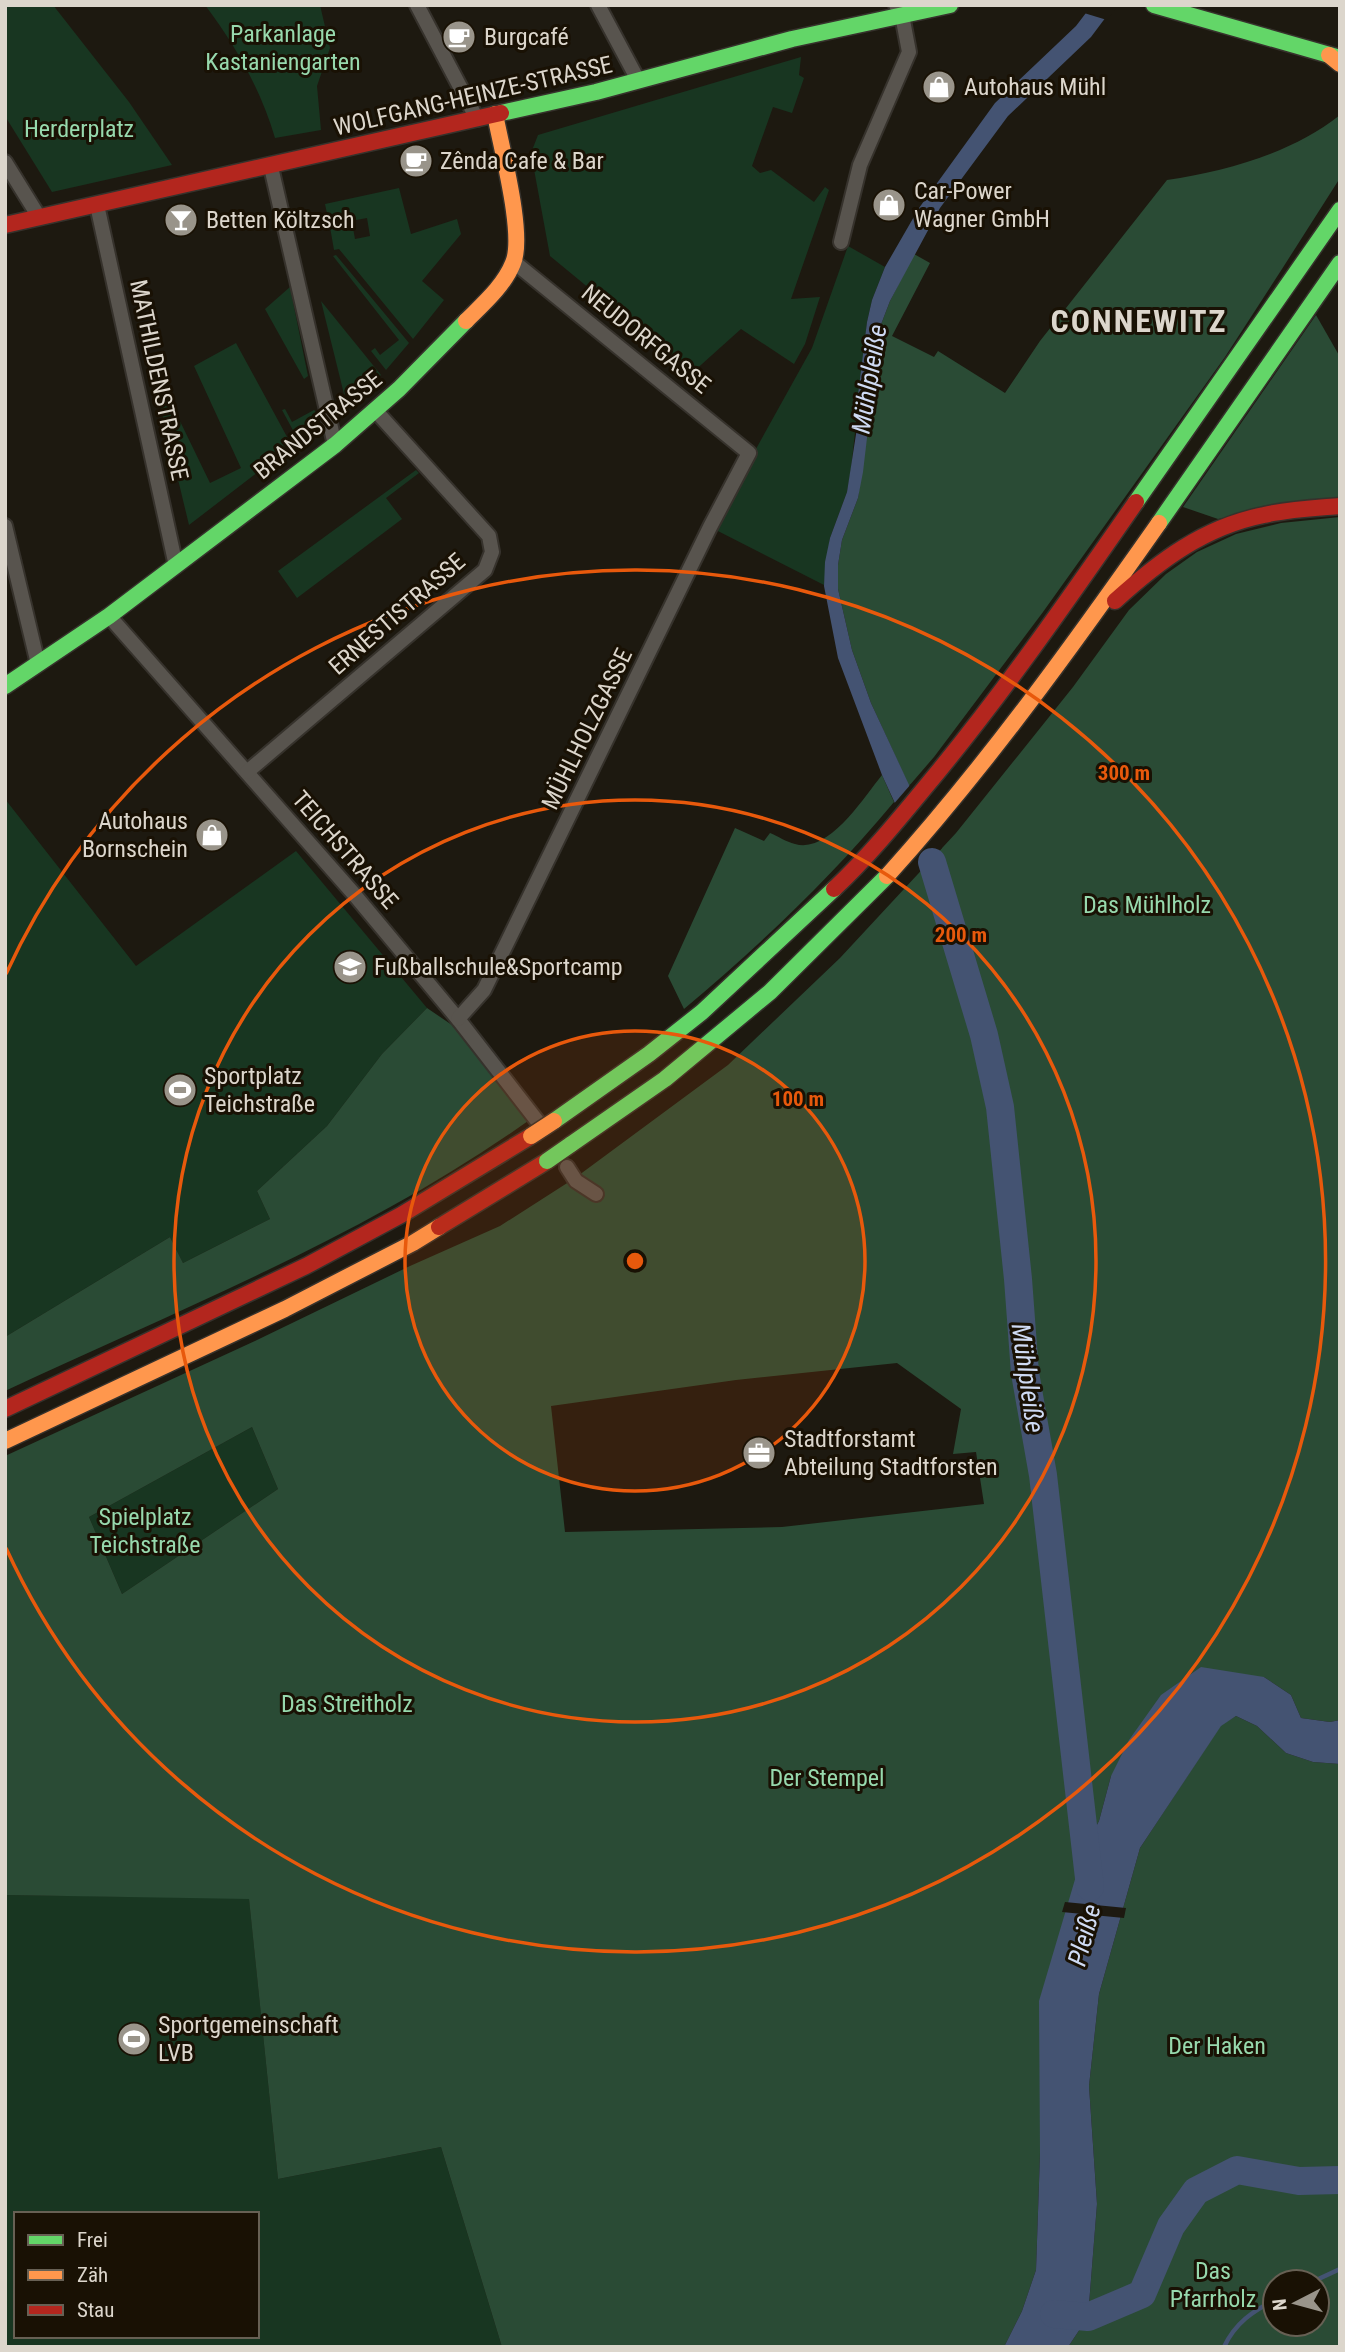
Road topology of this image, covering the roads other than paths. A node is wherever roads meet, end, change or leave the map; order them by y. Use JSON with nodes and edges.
{"nodes":[{"id":1,"x":417,"y":5,"type":"edge"},
{"id":2,"x":598,"y":5,"type":"edge"},
{"id":3,"x":950,"y":5,"type":"edge"},
{"id":4,"x":1154,"y":5,"type":"edge"},
{"id":5,"x":899,"y":10,"type":"edge"},
{"id":6,"x":1336,"y":59,"type":"edge"},
{"id":7,"x":638,"y":80,"type":"junction"},
{"id":8,"x":495,"y":114,"type":"junction"},
{"id":9,"x":477,"y":118,"type":"junction"},
{"id":10,"x":5,"y":162,"type":"edge"},
{"id":11,"x":271,"y":166,"type":"junction"},
{"id":12,"x":97,"y":205,"type":"junction"},
{"id":13,"x":1340,"y":210,"type":"edge"},
{"id":14,"x":39,"y":217,"type":"junction"},
{"id":15,"x":5,"y":225,"type":"edge"},
{"id":16,"x":841,"y":242,"type":"dead end"},
{"id":17,"x":514,"y":261,"type":"junction"},
{"id":18,"x":1340,"y":263,"type":"edge"},
{"id":19,"x":375,"y":410,"type":"junction"},
{"id":20,"x":335,"y":445,"type":"junction"},
{"id":21,"x":750,"y":453,"type":"joint"},
{"id":22,"x":1340,"y":506,"type":"edge"},
{"id":23,"x":5,"y":526,"type":"edge"},
{"id":24,"x":176,"y":566,"type":"junction"},
{"id":25,"x":109,"y":616,"type":"junction"},
{"id":26,"x":1084,"y":630,"type":"junction"},
{"id":27,"x":38,"y":664,"type":"junction"},
{"id":28,"x":5,"y":686,"type":"edge"},
{"id":29,"x":247,"y":772,"type":"junction"},
{"id":30,"x":458,"y":1019,"type":"junction"},
{"id":31,"x":541,"y":1126,"type":"junction"},
{"id":32,"x":567,"y":1167,"type":"dead end"},
{"id":33,"x":596,"y":1194,"type":"dead end"},
{"id":34,"x":5,"y":1409,"type":"edge"},
{"id":35,"x":5,"y":1441,"type":"edge"}],
"edges":[{"from":1,"to":9,"type":"street"},
{"from":2,"to":7,"type":"street"},
{"from":3,"to":5,"type":"main road","name":"WOLFGANG-HEINZE-STRASSE"},
{"from":4,"to":6,"type":"main road"},
{"from":5,"to":7,"type":"main road","name":"WOLFGANG-HEINZE-STRASSE"},
{"from":5,"to":16,"type":"street"},
{"from":7,"to":8,"type":"main road","name":"WOLFGANG-HEINZE-STRASSE"},
{"from":8,"to":9,"type":"main road","name":"WOLFGANG-HEINZE-STRASSE"},
{"from":8,"to":17,"type":"main road","name":"BRANDSTRASSE"},
{"from":9,"to":11,"type":"main road","name":"WOLFGANG-HEINZE-STRASSE"},
{"from":10,"to":14,"type":"street"},
{"from":11,"to":12,"type":"main road","name":"WOLFGANG-HEINZE-STRASSE"},
{"from":11,"to":20,"type":"street"},
{"from":12,"to":14,"type":"main road","name":"WOLFGANG-HEINZE-STRASSE"},
{"from":12,"to":24,"type":"street","name":"MATHILDENSTRASSE"},
{"from":13,"to":31,"type":"main road"},
{"from":14,"to":15,"type":"main road","name":"WOLFGANG-HEINZE-STRASSE"},
{"from":17,"to":19,"type":"main road","name":"BRANDSTRASSE"},
{"from":17,"to":21,"type":"street","name":"NEUDORFGASSE"},
{"from":18,"to":26,"type":"main road"},
{"from":19,"to":20,"type":"main road","name":"BRANDSTRASSE"},
{"from":19,"to":29,"type":"street","name":"ERNESTISTRASSE"},
{"from":20,"to":24,"type":"main road","name":"BRANDSTRASSE"},
{"from":21,"to":30,"type":"street","name":"MÜHLHOLZGASSE"},
{"from":22,"to":26,"type":"main road"},
{"from":23,"to":27,"type":"street"},
{"from":24,"to":25,"type":"main road","name":"BRANDSTRASSE"},
{"from":25,"to":27,"type":"main road","name":"BRANDSTRASSE"},
{"from":25,"to":29,"type":"street","name":"TEICHSTRASSE"},
{"from":26,"to":35,"type":"main road","bridge":true},
{"from":27,"to":28,"type":"main road","name":"BRANDSTRASSE"},
{"from":29,"to":30,"type":"street","name":"TEICHSTRASSE"},
{"from":30,"to":31,"type":"street","name":"TEICHSTRASSE"},
{"from":31,"to":34,"type":"main road"},
{"from":32,"to":33,"type":"street"}]}
